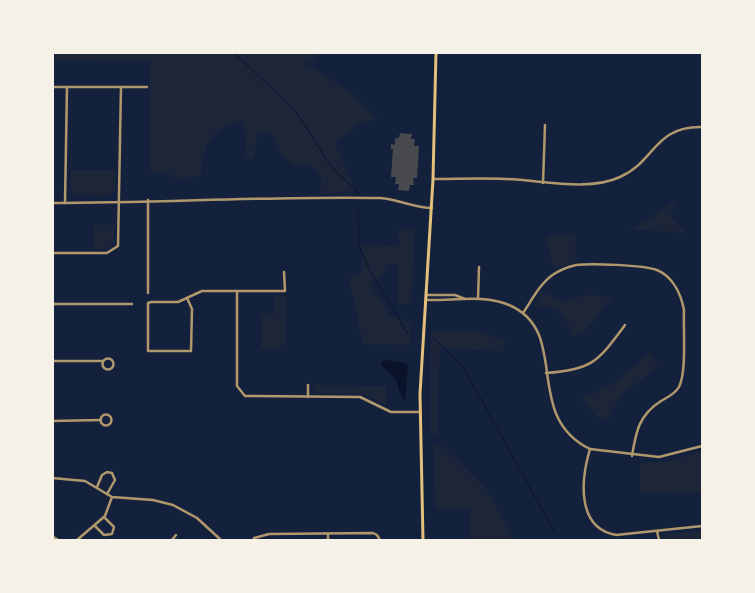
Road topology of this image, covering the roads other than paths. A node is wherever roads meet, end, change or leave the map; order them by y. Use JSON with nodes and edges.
{"nodes":[{"id":1,"x":436,"y":52,"type":"edge"},
{"id":2,"x":52,"y":87,"type":"edge"},
{"id":3,"x":67,"y":87,"type":"junction"},
{"id":4,"x":121,"y":88,"type":"junction"},
{"id":5,"x":147,"y":88,"type":"dead end"},
{"id":6,"x":545,"y":125,"type":"dead end"},
{"id":7,"x":702,"y":127,"type":"edge"},
{"id":8,"x":433,"y":179,"type":"junction"},
{"id":9,"x":543,"y":183,"type":"junction"},
{"id":10,"x":148,"y":200,"type":"junction"},
{"id":11,"x":52,"y":203,"type":"edge"},
{"id":12,"x":65,"y":203,"type":"junction"},
{"id":13,"x":120,"y":203,"type":"junction"},
{"id":14,"x":432,"y":208,"type":"junction"},
{"id":15,"x":52,"y":253,"type":"edge"},
{"id":16,"x":479,"y":267,"type":"dead end"},
{"id":17,"x":284,"y":272,"type":"dead end"},
{"id":18,"x":237,"y":291,"type":"junction"},
{"id":19,"x":148,"y":293,"type":"dead end"},
{"id":20,"x":426,"y":295,"type":"junction"},
{"id":21,"x":187,"y":298,"type":"junction"},
{"id":22,"x":467,"y":299,"type":"junction"},
{"id":23,"x":478,"y":299,"type":"junction"},
{"id":24,"x":426,"y":300,"type":"junction"},
{"id":25,"x":52,"y":304,"type":"edge"},
{"id":26,"x":132,"y":304,"type":"dead end"},
{"id":27,"x":523,"y":313,"type":"junction"},
{"id":28,"x":625,"y":325,"type":"dead end"},
{"id":29,"x":52,"y":361,"type":"edge"},
{"id":30,"x":103,"y":362,"type":"junction"},
{"id":31,"x":546,"y":373,"type":"junction"},
{"id":32,"x":308,"y":385,"type":"dead end"},
{"id":33,"x":308,"y":397,"type":"junction"},
{"id":34,"x":420,"y":412,"type":"junction"},
{"id":35,"x":52,"y":420,"type":"edge"},
{"id":36,"x":101,"y":420,"type":"junction"},
{"id":37,"x":702,"y":446,"type":"edge"},
{"id":38,"x":590,"y":450,"type":"junction"},
{"id":39,"x":632,"y":456,"type":"junction"},
{"id":40,"x":52,"y":478,"type":"edge"},
{"id":41,"x":97,"y":487,"type":"junction"},
{"id":42,"x":107,"y":494,"type":"junction"},
{"id":43,"x":112,"y":497,"type":"junction"},
{"id":44,"x":104,"y":517,"type":"junction"},
{"id":45,"x":95,"y":526,"type":"junction"},
{"id":46,"x":702,"y":526,"type":"edge"},
{"id":47,"x":657,"y":531,"type":"junction"},
{"id":48,"x":328,"y":534,"type":"junction"},
{"id":49,"x":176,"y":535,"type":"dead end"},
{"id":50,"x":52,"y":536,"type":"edge"},
{"id":51,"x":254,"y":538,"type":"dead end"},
{"id":52,"x":58,"y":540,"type":"edge"},
{"id":53,"x":77,"y":540,"type":"edge"},
{"id":54,"x":172,"y":540,"type":"edge"},
{"id":55,"x":221,"y":540,"type":"edge"},
{"id":56,"x":328,"y":540,"type":"edge"},
{"id":57,"x":380,"y":540,"type":"edge"},
{"id":58,"x":423,"y":540,"type":"edge"},
{"id":59,"x":659,"y":540,"type":"edge"}],
"edges":[{"from":1,"to":8,"type":"main road"},
{"from":2,"to":3,"type":"street"},
{"from":3,"to":4,"type":"street"},
{"from":3,"to":12,"type":"street"},
{"from":4,"to":5,"type":"street"},
{"from":4,"to":13,"type":"street"},
{"from":6,"to":9,"type":"street"},
{"from":7,"to":9,"type":"street"},
{"from":8,"to":9,"type":"street"},
{"from":8,"to":14,"type":"main road"},
{"from":10,"to":13,"type":"street"},
{"from":10,"to":14,"type":"street"},
{"from":10,"to":19,"type":"street"},
{"from":11,"to":12,"type":"street"},
{"from":12,"to":13,"type":"street"},
{"from":13,"to":15,"type":"street"},
{"from":14,"to":20,"type":"main road"},
{"from":16,"to":23,"type":"street"},
{"from":17,"to":18,"type":"street"},
{"from":18,"to":21,"type":"street"},
{"from":18,"to":33,"type":"street"},
{"from":20,"to":22,"type":"street"},
{"from":20,"to":24,"type":"main road"},
{"from":21,"to":21,"type":"street"},
{"from":22,"to":23,"type":"street"},
{"from":22,"to":24,"type":"street"},
{"from":23,"to":27,"type":"street"},
{"from":24,"to":34,"type":"main road"},
{"from":25,"to":26,"type":"street"},
{"from":27,"to":31,"type":"street"},
{"from":27,"to":39,"type":"street"},
{"from":28,"to":31,"type":"street"},
{"from":29,"to":30,"type":"street"},
{"from":30,"to":30,"type":"street"},
{"from":31,"to":38,"type":"street"},
{"from":32,"to":33,"type":"street"},
{"from":33,"to":34,"type":"street"},
{"from":34,"to":58,"type":"main road"},
{"from":35,"to":36,"type":"street"},
{"from":36,"to":36,"type":"street"},
{"from":37,"to":39,"type":"street"},
{"from":38,"to":39,"type":"street"},
{"from":38,"to":47,"type":"street"},
{"from":40,"to":41,"type":"street"},
{"from":41,"to":42,"type":"street"},
{"from":41,"to":42,"type":"street"},
{"from":42,"to":43,"type":"street"},
{"from":43,"to":44,"type":"street"},
{"from":43,"to":55,"type":"street"},
{"from":44,"to":45,"type":"street"},
{"from":44,"to":45,"type":"street"},
{"from":45,"to":53,"type":"street"},
{"from":46,"to":47,"type":"street"},
{"from":47,"to":59,"type":"street"},
{"from":48,"to":51,"type":"street"},
{"from":48,"to":56,"type":"street"},
{"from":48,"to":57,"type":"street"},
{"from":49,"to":54,"type":"street"},
{"from":50,"to":52,"type":"street"}]}
